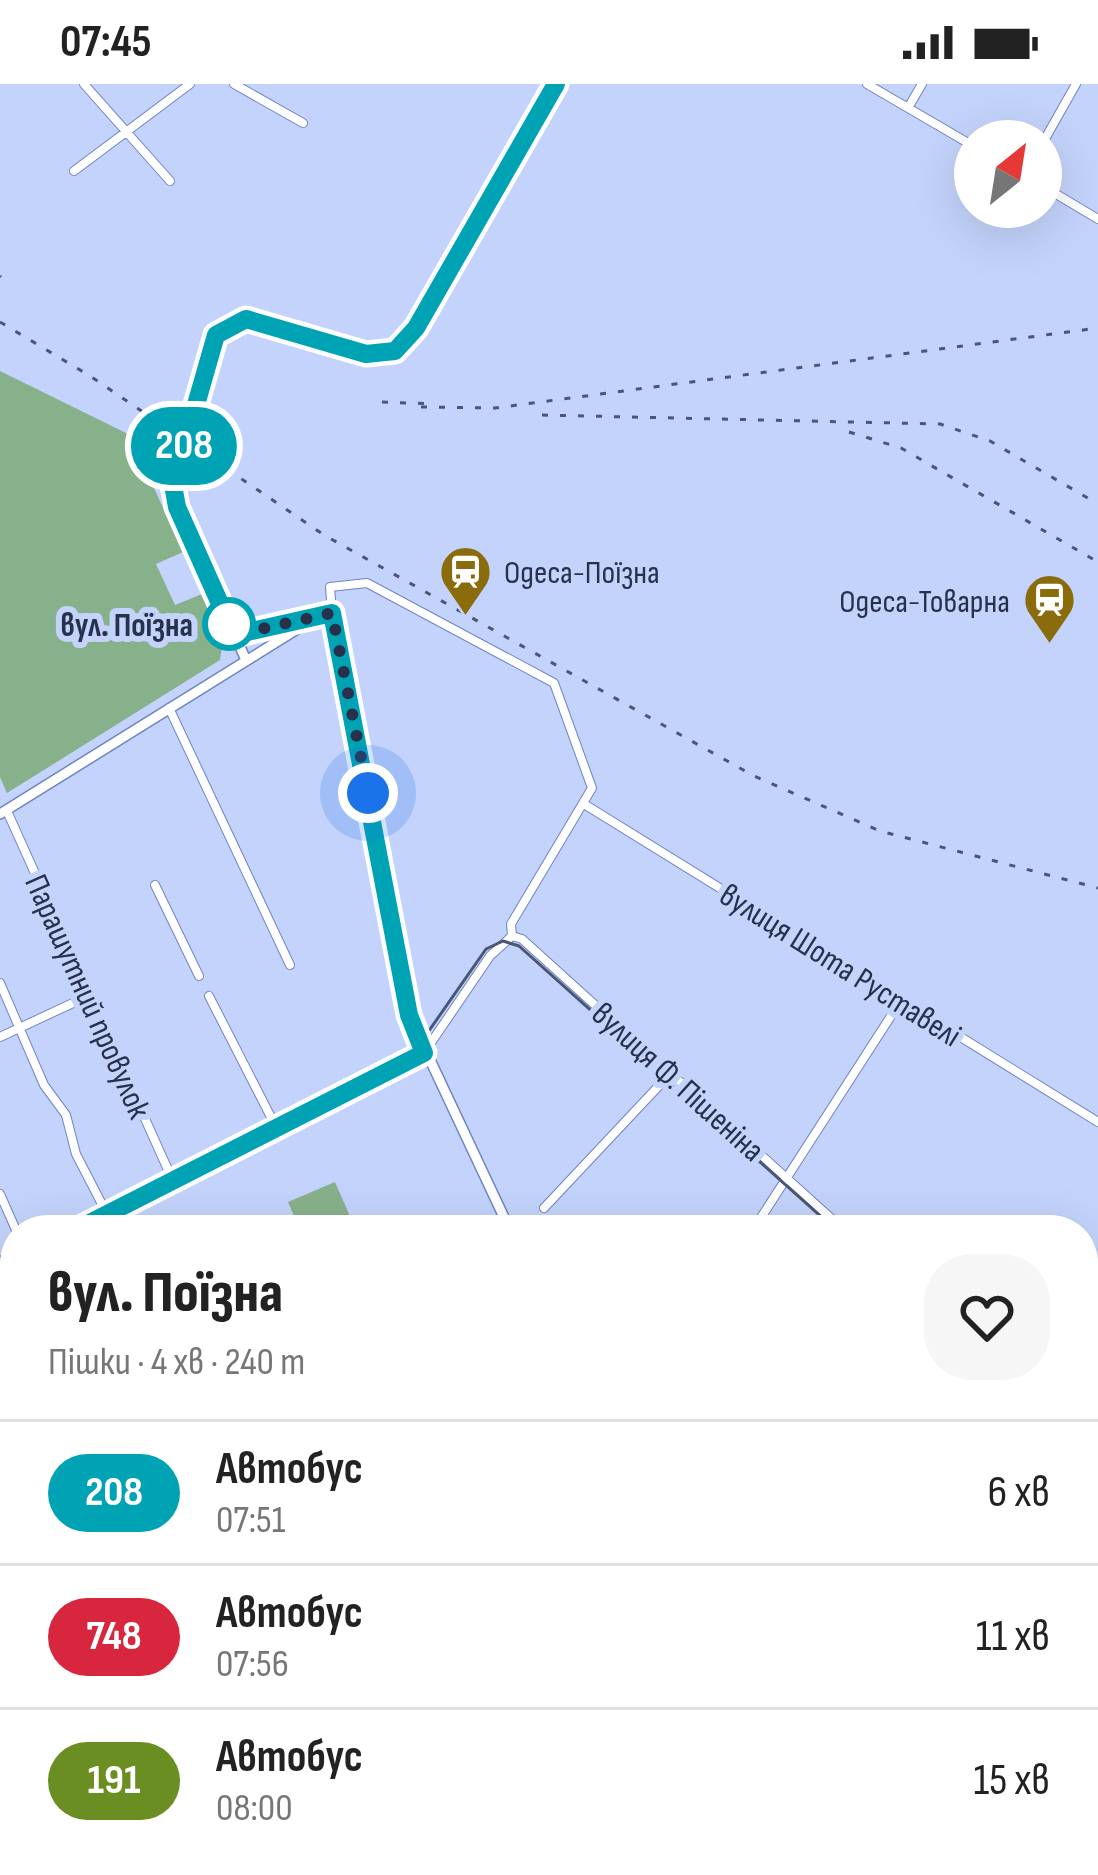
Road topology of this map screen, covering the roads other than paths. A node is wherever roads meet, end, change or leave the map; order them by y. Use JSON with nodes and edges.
{"nodes":[{"id":1,"x":84,"y":84,"type":"edge"},
{"id":2,"x":190,"y":84,"type":"edge"},
{"id":3,"x":234,"y":84,"type":"edge"},
{"id":4,"x":556,"y":84,"type":"edge"},
{"id":5,"x":867,"y":84,"type":"edge"},
{"id":6,"x":922,"y":84,"type":"edge"},
{"id":7,"x":1076,"y":84,"type":"edge"},
{"id":8,"x":908,"y":108,"type":"junction"},
{"id":9,"x":1056,"y":120,"type":"edge"},
{"id":10,"x":303,"y":123,"type":"dead end"},
{"id":11,"x":126,"y":130,"type":"junction"},
{"id":12,"x":954,"y":135,"type":"edge"},
{"id":13,"x":74,"y":171,"type":"dead end"},
{"id":14,"x":170,"y":181,"type":"dead end"},
{"id":15,"x":1062,"y":198,"type":"edge"},
{"id":16,"x":1098,"y":219,"type":"edge"},
{"id":17,"x":332,"y":613,"type":"junction"},
{"id":18,"x":317,"y":617,"type":"junction"},
{"id":19,"x":234,"y":635,"type":"junction"},
{"id":20,"x":246,"y":660,"type":"junction"},
{"id":21,"x":168,"y":706,"type":"junction"},
{"id":22,"x":0,"y":797,"type":"edge"},
{"id":23,"x":584,"y":804,"type":"junction"},
{"id":24,"x":3,"y":813,"type":"edge"},
{"id":25,"x":155,"y":885,"type":"dead end"},
{"id":26,"x":512,"y":936,"type":"junction"},
{"id":27,"x":290,"y":965,"type":"dead end"},
{"id":28,"x":199,"y":976,"type":"dead end"},
{"id":29,"x":0,"y":983,"type":"edge"},
{"id":30,"x":88,"y":996,"type":"junction"},
{"id":31,"x":209,"y":996,"type":"dead end"},
{"id":32,"x":900,"y":1002,"type":"junction"},
{"id":33,"x":19,"y":1029,"type":"junction"},
{"id":34,"x":0,"y":1037,"type":"edge"},
{"id":35,"x":424,"y":1053,"type":"junction"},
{"id":36,"x":670,"y":1074,"type":"junction"},
{"id":37,"x":1098,"y":1122,"type":"edge"},
{"id":38,"x":276,"y":1127,"type":"junction"},
{"id":39,"x":786,"y":1178,"type":"junction"},
{"id":40,"x":173,"y":1180,"type":"junction"},
{"id":41,"x":544,"y":1208,"type":"dead end"},
{"id":42,"x":107,"y":1215,"type":"joint"},
{"id":43,"x":503,"y":1215,"type":"edge"},
{"id":44,"x":763,"y":1215,"type":"edge"},
{"id":45,"x":827,"y":1215,"type":"edge"}],
"edges":[{"from":1,"to":11,"type":"street"},
{"from":2,"to":11,"type":"street"},
{"from":3,"to":10,"type":"street"},
{"from":4,"to":19,"type":"street","bridge":true},
{"from":5,"to":8,"type":"street"},
{"from":6,"to":8,"type":"street"},
{"from":7,"to":9,"type":"street"},
{"from":8,"to":12,"type":"street"},
{"from":11,"to":13,"type":"street"},
{"from":11,"to":14,"type":"street"},
{"from":15,"to":16,"type":"street"},
{"from":17,"to":18,"type":"street"},
{"from":17,"to":23,"type":"street"},
{"from":17,"to":35,"type":"street"},
{"from":18,"to":19,"type":"street"},
{"from":18,"to":20,"type":"street"},
{"from":19,"to":20,"type":"street"},
{"from":20,"to":21,"type":"street"},
{"from":21,"to":24,"type":"street"},
{"from":21,"to":27,"type":"street"},
{"from":22,"to":24,"type":"street"},
{"from":23,"to":26,"type":"street"},
{"from":23,"to":32,"type":"street","name":"вулиця Шота Руставелі"},
{"from":24,"to":30,"type":"street","name":"Парашутний провулок"},
{"from":25,"to":28,"type":"street"},
{"from":26,"to":35,"type":"street"},
{"from":26,"to":36,"type":"street","name":"вулиця Ф. Пішеніна"},
{"from":29,"to":33,"type":"street"},
{"from":30,"to":33,"type":"street"},
{"from":30,"to":40,"type":"street","name":"Парашутний провулок"},
{"from":31,"to":38,"type":"street"},
{"from":32,"to":37,"type":"street","name":"вулиця Шота Руставелі"},
{"from":32,"to":39,"type":"street"},
{"from":33,"to":34,"type":"street"},
{"from":33,"to":42,"type":"street"},
{"from":35,"to":38,"type":"street"},
{"from":35,"to":43,"type":"street"},
{"from":36,"to":39,"type":"street","name":"вулиця Ф. Пішеніна"},
{"from":36,"to":41,"type":"street"},
{"from":38,"to":40,"type":"street"},
{"from":39,"to":44,"type":"street"},
{"from":39,"to":45,"type":"street","name":"вулиця Ф. Пішеніна"},
{"from":40,"to":42,"type":"street"}]}
